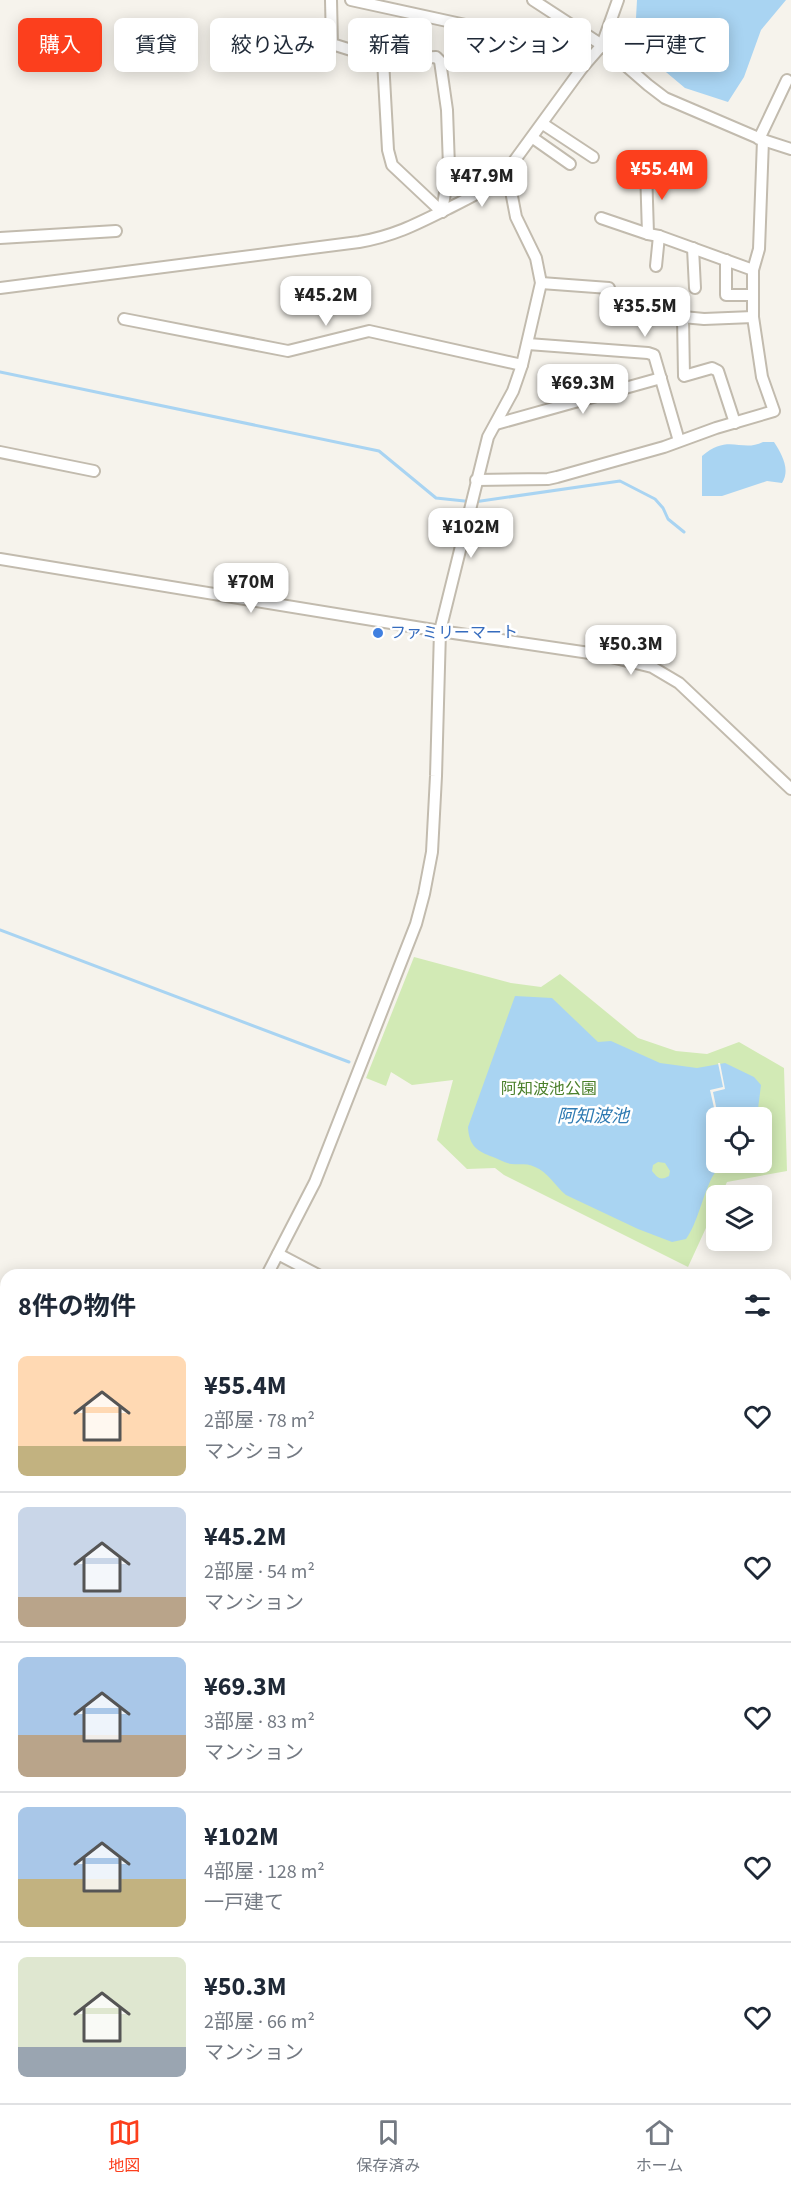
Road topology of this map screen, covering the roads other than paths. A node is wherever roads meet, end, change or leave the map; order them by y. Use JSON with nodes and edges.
{"nodes":[{"id":1,"x":331,"y":0,"type":"edge"},
{"id":2,"x":351,"y":0,"type":"edge"},
{"id":3,"x":533,"y":0,"type":"edge"},
{"id":4,"x":618,"y":0,"type":"edge"},
{"id":5,"x":444,"y":20,"type":"edge"},
{"id":6,"x":602,"y":45,"type":"junction"},
{"id":7,"x":348,"y":49,"type":"edge"},
{"id":8,"x":432,"y":57,"type":"edge"},
{"id":9,"x":591,"y":58,"type":"edge"},
{"id":10,"x":384,"y":72,"type":"edge"},
{"id":11,"x":579,"y":72,"type":"edge"},
{"id":12,"x":787,"y":80,"type":"dead end"},
{"id":13,"x":543,"y":124,"type":"junction"},
{"id":14,"x":533,"y":138,"type":"junction"},
{"id":15,"x":761,"y":140,"type":"junction"},
{"id":16,"x":791,"y":149,"type":"edge"},
{"id":17,"x":593,"y":157,"type":"dead end"},
{"id":18,"x":570,"y":164,"type":"dead end"},
{"id":19,"x":646,"y":169,"type":"dead end"},
{"id":20,"x":504,"y":175,"type":"junction"},
{"id":21,"x":442,"y":212,"type":"junction"},
{"id":22,"x":601,"y":218,"type":"dead end"},
{"id":23,"x":116,"y":231,"type":"dead end"},
{"id":24,"x":654,"y":235,"type":"junction"},
{"id":25,"x":0,"y":237,"type":"edge"},
{"id":26,"x":693,"y":248,"type":"junction"},
{"id":27,"x":726,"y":260,"type":"junction"},
{"id":28,"x":656,"y":266,"type":"dead end"},
{"id":29,"x":753,"y":270,"type":"junction"},
{"id":30,"x":541,"y":283,"type":"junction"},
{"id":31,"x":0,"y":288,"type":"edge"},
{"id":32,"x":609,"y":288,"type":"dead end"},
{"id":33,"x":695,"y":288,"type":"dead end"},
{"id":34,"x":753,"y":295,"type":"junction"},
{"id":35,"x":753,"y":317,"type":"junction"},
{"id":36,"x":124,"y":319,"type":"dead end"},
{"id":37,"x":528,"y":344,"type":"junction"},
{"id":38,"x":522,"y":365,"type":"junction"},
{"id":39,"x":662,"y":378,"type":"junction"},
{"id":40,"x":735,"y":423,"type":"junction"},
{"id":41,"x":496,"y":424,"type":"junction"},
{"id":42,"x":679,"y":441,"type":"junction"},
{"id":43,"x":0,"y":452,"type":"edge"},
{"id":44,"x":94,"y":471,"type":"dead end"},
{"id":45,"x":476,"y":480,"type":"junction"},
{"id":46,"x":0,"y":559,"type":"edge"},
{"id":47,"x":440,"y":631,"type":"junction"},
{"id":48,"x":791,"y":789,"type":"edge"},
{"id":49,"x":278,"y":1254,"type":"junction"},
{"id":50,"x":270,"y":1269,"type":"edge"},
{"id":51,"x":307,"y":1269,"type":"edge"}],
"edges":[{"from":1,"to":7,"type":"street"},
{"from":2,"to":5,"type":"street"},
{"from":3,"to":6,"type":"street"},
{"from":4,"to":6,"type":"street"},
{"from":6,"to":9,"type":"street"},
{"from":6,"to":15,"type":"street"},
{"from":8,"to":21,"type":"street"},
{"from":10,"to":21,"type":"street"},
{"from":11,"to":13,"type":"street"},
{"from":12,"to":15,"type":"street"},
{"from":13,"to":14,"type":"street"},
{"from":13,"to":17,"type":"street"},
{"from":14,"to":18,"type":"street"},
{"from":14,"to":20,"type":"street"},
{"from":15,"to":16,"type":"street"},
{"from":15,"to":29,"type":"street"},
{"from":19,"to":24,"type":"street"},
{"from":20,"to":21,"type":"street"},
{"from":20,"to":30,"type":"street"},
{"from":21,"to":31,"type":"street"},
{"from":22,"to":24,"type":"street"},
{"from":23,"to":25,"type":"street"},
{"from":24,"to":26,"type":"street"},
{"from":24,"to":28,"type":"street"},
{"from":26,"to":27,"type":"street"},
{"from":26,"to":33,"type":"street"},
{"from":27,"to":29,"type":"street"},
{"from":27,"to":34,"type":"street"},
{"from":29,"to":34,"type":"street"},
{"from":30,"to":32,"type":"street"},
{"from":30,"to":37,"type":"street"},
{"from":34,"to":35,"type":"street"},
{"from":35,"to":40,"type":"street"},
{"from":35,"to":40,"type":"street"},
{"from":36,"to":38,"type":"street"},
{"from":37,"to":38,"type":"street"},
{"from":37,"to":39,"type":"street"},
{"from":38,"to":41,"type":"street"},
{"from":39,"to":41,"type":"street"},
{"from":39,"to":42,"type":"street"},
{"from":40,"to":42,"type":"street"},
{"from":41,"to":45,"type":"street"},
{"from":42,"to":45,"type":"street"},
{"from":43,"to":44,"type":"street"},
{"from":45,"to":47,"type":"street"},
{"from":46,"to":47,"type":"street"},
{"from":47,"to":48,"type":"street"},
{"from":47,"to":49,"type":"street"},
{"from":49,"to":50,"type":"street"},
{"from":49,"to":51,"type":"street"}]}
